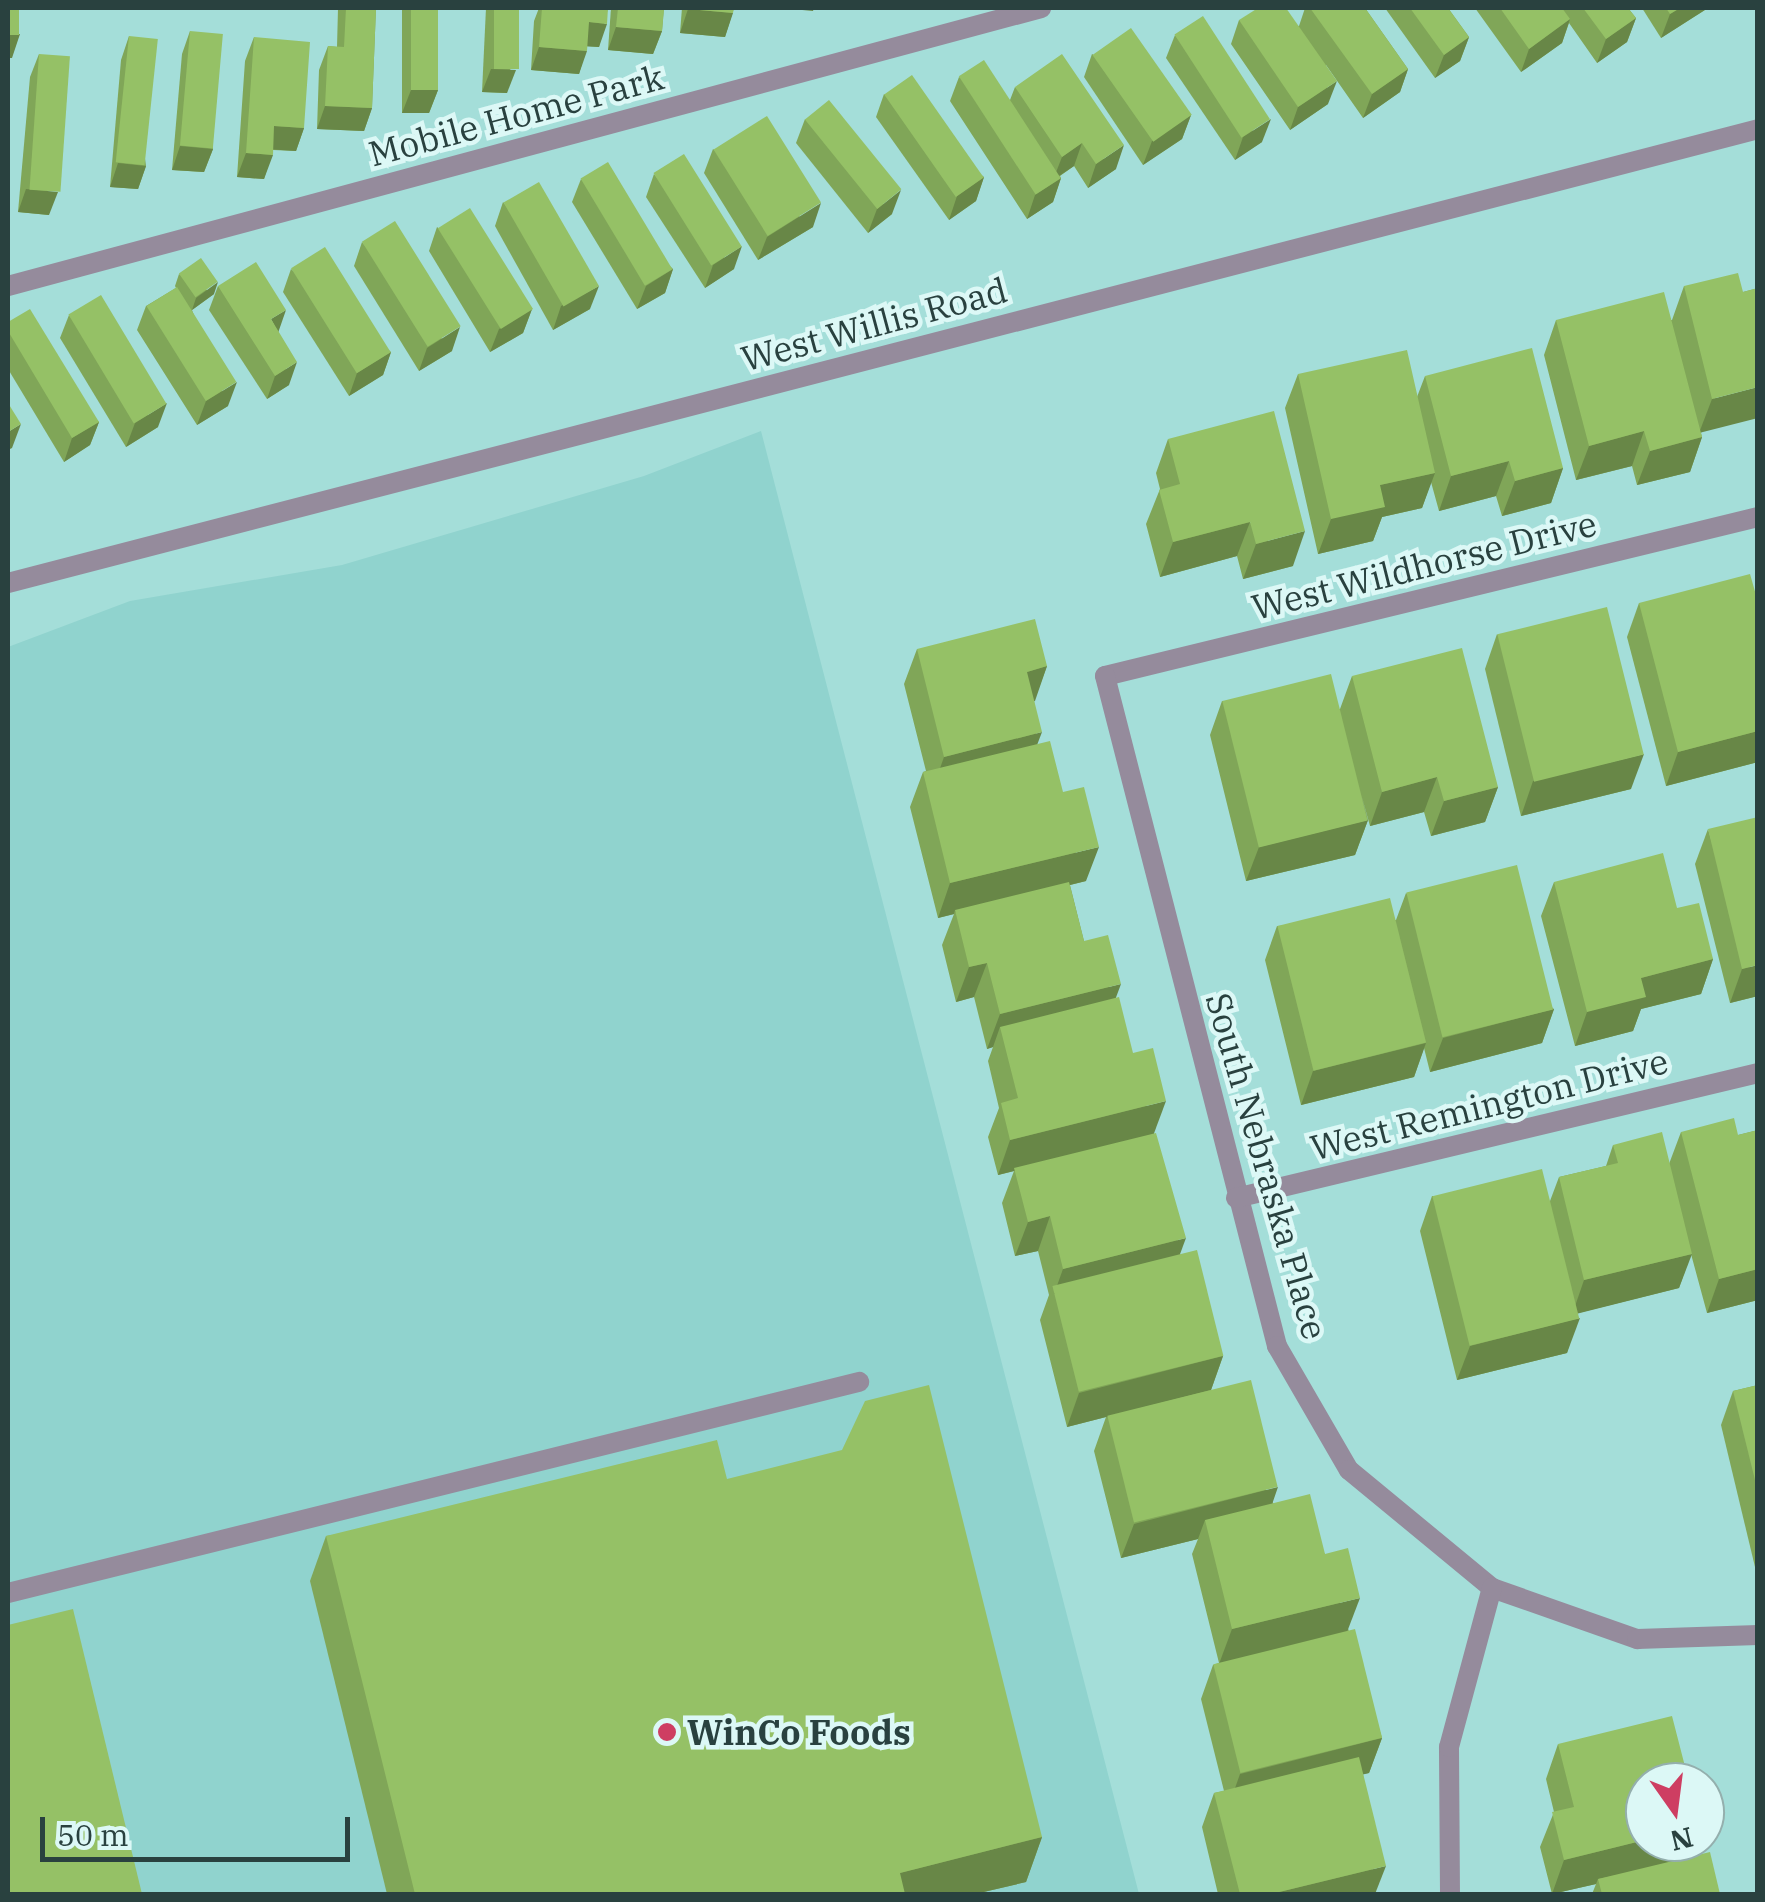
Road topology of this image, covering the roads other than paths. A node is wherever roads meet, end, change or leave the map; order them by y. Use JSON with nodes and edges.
{"nodes":[{"id":1,"x":1041,"y":8,"type":"edge"},
{"id":2,"x":1758,"y":129,"type":"edge"},
{"id":3,"x":8,"y":286,"type":"edge"},
{"id":4,"x":1758,"y":517,"type":"edge"},
{"id":5,"x":8,"y":583,"type":"edge"},
{"id":6,"x":1106,"y":676,"type":"joint"},
{"id":7,"x":1758,"y":1073,"type":"edge"},
{"id":8,"x":1236,"y":1198,"type":"junction"},
{"id":9,"x":860,"y":1382,"type":"dead end"},
{"id":10,"x":1492,"y":1588,"type":"junction"},
{"id":11,"x":8,"y":1592,"type":"edge"},
{"id":12,"x":1758,"y":1634,"type":"edge"},
{"id":13,"x":1450,"y":1894,"type":"edge"}],
"edges":[{"from":1,"to":3,"type":"street","name":"Mobile Home Park"},
{"from":2,"to":5,"type":"street","name":"West Willis Road"},
{"from":4,"to":6,"type":"street","name":"West Wildhorse Drive"},
{"from":6,"to":8,"type":"street","name":"South Nebraska Place"},
{"from":7,"to":8,"type":"street","name":"West Remington Drive"},
{"from":8,"to":10,"type":"street","name":"South Nebraska Place"},
{"from":9,"to":11,"type":"street"},
{"from":10,"to":12,"type":"street"},
{"from":10,"to":13,"type":"street"}]}
